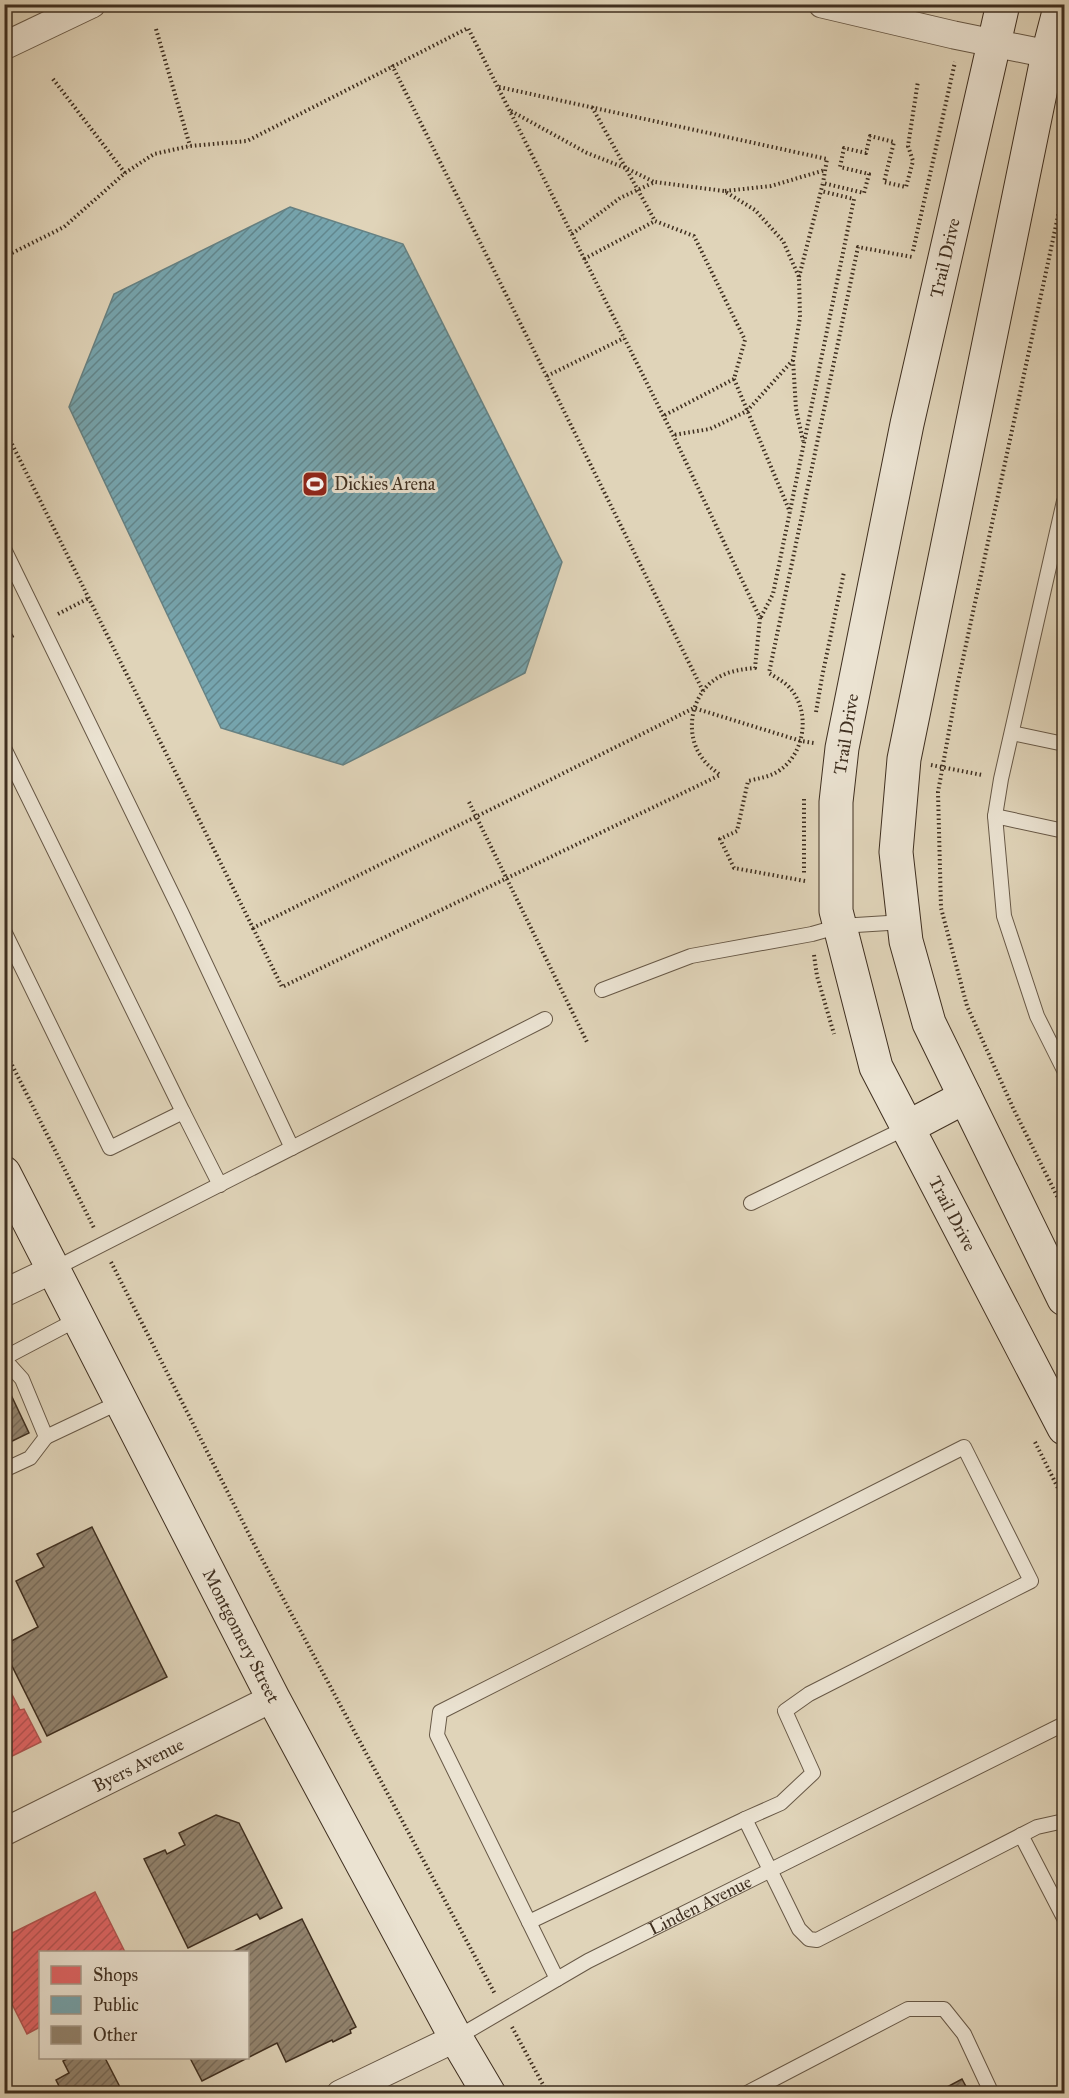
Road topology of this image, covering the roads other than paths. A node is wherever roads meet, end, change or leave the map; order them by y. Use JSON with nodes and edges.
{"nodes":[{"id":1,"x":92,"y":4,"type":"edge"},
{"id":2,"x":822,"y":4,"type":"edge"},
{"id":3,"x":1003,"y":4,"type":"edge"},
{"id":4,"x":1061,"y":4,"type":"edge"},
{"id":5,"x":55,"y":13,"type":"edge"},
{"id":6,"x":993,"y":43,"type":"junction"},
{"id":7,"x":4,"y":46,"type":"edge"},
{"id":8,"x":1056,"y":55,"type":"edge"},
{"id":9,"x":1065,"y":501,"type":"edge"},
{"id":10,"x":4,"y":549,"type":"edge"},
{"id":11,"x":1012,"y":733,"type":"junction"},
{"id":12,"x":1065,"y":744,"type":"edge"},
{"id":13,"x":4,"y":748,"type":"edge"},
{"id":14,"x":995,"y":816,"type":"junction"},
{"id":15,"x":1065,"y":831,"type":"edge"},
{"id":16,"x":904,"y":922,"type":"junction"},
{"id":17,"x":840,"y":926,"type":"junction"},
{"id":18,"x":4,"y":931,"type":"edge"},
{"id":19,"x":602,"y":990,"type":"dead end"},
{"id":20,"x":545,"y":1019,"type":"dead end"},
{"id":21,"x":1065,"y":1070,"type":"edge"},
{"id":22,"x":965,"y":1097,"type":"junction"},
{"id":23,"x":183,"y":1112,"type":"junction"},
{"id":24,"x":908,"y":1127,"type":"junction"},
{"id":25,"x":292,"y":1148,"type":"junction"},
{"id":26,"x":4,"y":1173,"type":"edge"},
{"id":27,"x":220,"y":1185,"type":"junction"},
{"id":28,"x":752,"y":1203,"type":"dead end"},
{"id":29,"x":52,"y":1270,"type":"junction"},
{"id":30,"x":4,"y":1293,"type":"edge"},
{"id":31,"x":1065,"y":1299,"type":"edge"},
{"id":32,"x":78,"y":1319,"type":"junction"},
{"id":33,"x":4,"y":1358,"type":"edge"},
{"id":34,"x":120,"y":1402,"type":"junction"},
{"id":35,"x":1065,"y":1428,"type":"edge"},
{"id":36,"x":46,"y":1437,"type":"junction"},
{"id":37,"x":4,"y":1470,"type":"edge"},
{"id":38,"x":273,"y":1698,"type":"junction"},
{"id":39,"x":1065,"y":1725,"type":"edge"},
{"id":40,"x":745,"y":1819,"type":"junction"},
{"id":41,"x":1065,"y":1821,"type":"edge"},
{"id":42,"x":4,"y":1832,"type":"edge"},
{"id":43,"x":1022,"y":1835,"type":"junction"},
{"id":44,"x":771,"y":1870,"type":"junction"},
{"id":45,"x":1065,"y":1918,"type":"edge"},
{"id":46,"x":529,"y":1922,"type":"junction"},
{"id":47,"x":557,"y":1979,"type":"junction"},
{"id":48,"x":456,"y":2038,"type":"junction"},
{"id":49,"x":750,"y":2092,"type":"edge"},
{"id":50,"x":340,"y":2094,"type":"edge"},
{"id":51,"x":489,"y":2094,"type":"edge"},
{"id":52,"x":992,"y":2094,"type":"edge"}],
"edges":[{"from":1,"to":5,"type":"street"},
{"from":2,"to":6,"type":"street"},
{"from":3,"to":6,"type":"street","name":"Trail Drive"},
{"from":4,"to":8,"type":"street"},
{"from":5,"to":7,"type":"street"},
{"from":6,"to":8,"type":"street"},
{"from":6,"to":17,"type":"street","name":"Trail Drive"},
{"from":8,"to":16,"type":"street"},
{"from":9,"to":11,"type":"lane"},
{"from":10,"to":25,"type":"lane"},
{"from":11,"to":12,"type":"lane"},
{"from":11,"to":14,"type":"lane"},
{"from":13,"to":23,"type":"lane"},
{"from":14,"to":15,"type":"lane"},
{"from":14,"to":21,"type":"lane"},
{"from":16,"to":17,"type":"lane"},
{"from":16,"to":22,"type":"street"},
{"from":17,"to":19,"type":"lane"},
{"from":17,"to":24,"type":"street","name":"Trail Drive"},
{"from":18,"to":23,"type":"lane"},
{"from":20,"to":25,"type":"lane"},
{"from":22,"to":24,"type":"street"},
{"from":22,"to":31,"type":"street"},
{"from":23,"to":27,"type":"lane"},
{"from":24,"to":28,"type":"lane"},
{"from":24,"to":35,"type":"street","name":"Trail Drive"},
{"from":25,"to":27,"type":"lane"},
{"from":26,"to":29,"type":"street","name":"Montgomery Street"},
{"from":27,"to":29,"type":"lane"},
{"from":29,"to":30,"type":"street"},
{"from":29,"to":32,"type":"street","name":"Montgomery Street"},
{"from":32,"to":33,"type":"lane"},
{"from":32,"to":34,"type":"street","name":"Montgomery Street"},
{"from":33,"to":36,"type":"lane"},
{"from":34,"to":36,"type":"lane"},
{"from":34,"to":38,"type":"street","name":"Montgomery Street"},
{"from":36,"to":37,"type":"lane"},
{"from":38,"to":42,"type":"street","name":"Byers Avenue"},
{"from":38,"to":48,"type":"street","name":"Montgomery Street"},
{"from":39,"to":44,"type":"lane","name":"Linden Avenue"},
{"from":40,"to":44,"type":"lane"},
{"from":40,"to":46,"type":"lane"},
{"from":40,"to":46,"type":"lane"},
{"from":41,"to":43,"type":"lane"},
{"from":43,"to":44,"type":"lane"},
{"from":43,"to":45,"type":"lane"},
{"from":44,"to":47,"type":"lane","name":"Linden Avenue"},
{"from":46,"to":47,"type":"lane"},
{"from":47,"to":48,"type":"lane","name":"Linden Avenue"},
{"from":48,"to":50,"type":"street","name":"Linden Avenue"},
{"from":48,"to":51,"type":"street","name":"Montgomery Street"},
{"from":49,"to":52,"type":"lane"}]}
